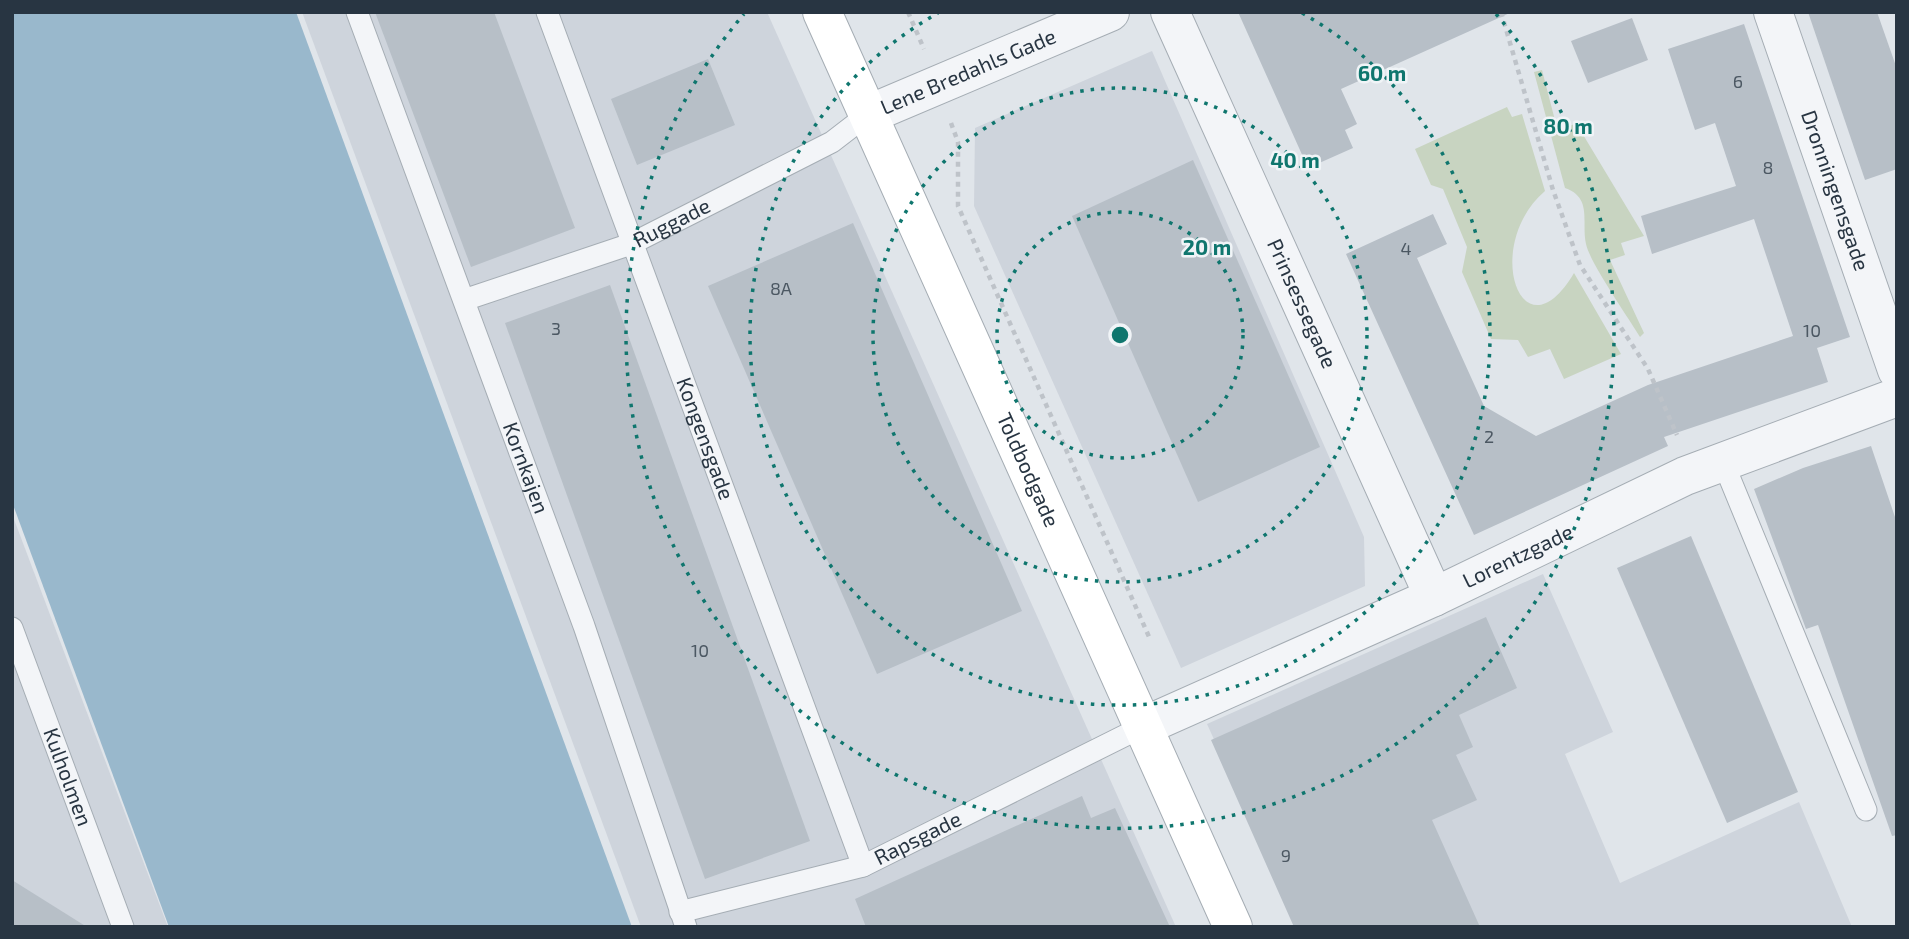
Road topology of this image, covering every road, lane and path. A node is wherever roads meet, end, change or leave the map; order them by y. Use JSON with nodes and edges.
{"nodes":[{"id":1,"x":357,"y":12,"type":"edge"},
{"id":2,"x":547,"y":12,"type":"edge"},
{"id":3,"x":822,"y":12,"type":"edge"},
{"id":4,"x":908,"y":12,"type":"edge"},
{"id":5,"x":1110,"y":12,"type":"edge"},
{"id":6,"x":1170,"y":12,"type":"edge"},
{"id":7,"x":1502,"y":12,"type":"edge"},
{"id":8,"x":1773,"y":12,"type":"edge"},
{"id":9,"x":937,"y":85,"type":"junction"},
{"id":10,"x":867,"y":116,"type":"junction"},
{"id":11,"x":631,"y":244,"type":"junction"},
{"id":12,"x":464,"y":300,"type":"junction"},
{"id":13,"x":1897,"y":370,"type":"edge"},
{"id":14,"x":1897,"y":397,"type":"edge"},
{"id":15,"x":1708,"y":467,"type":"junction"},
{"id":16,"x":1434,"y":597,"type":"junction"},
{"id":17,"x":12,"y":628,"type":"edge"},
{"id":18,"x":1149,"y":648,"type":"dead end"},
{"id":19,"x":1142,"y":727,"type":"junction"},
{"id":20,"x":1866,"y":810,"type":"dead end"},
{"id":21,"x":863,"y":866,"type":"junction"},
{"id":22,"x":683,"y":919,"type":"edge"},
{"id":23,"x":123,"y":927,"type":"edge"},
{"id":24,"x":1233,"y":927,"type":"edge"}],
"edges":[{"from":1,"to":12,"type":"lane","name":"Kornkajen"},
{"from":2,"to":11,"type":"lane","name":"Kongensgade"},
{"from":3,"to":10,"type":"street","name":"Toldbodgade"},
{"from":4,"to":9,"type":"path"},
{"from":5,"to":9,"type":"street","name":"Lene Bredahls Gade"},
{"from":6,"to":16,"type":"street","name":"Prinsessegade"},
{"from":7,"to":15,"type":"path"},
{"from":8,"to":13,"type":"street","name":"Dronningensgade"},
{"from":9,"to":10,"type":"street","name":"Lene Bredahls Gade"},
{"from":9,"to":18,"type":"path"},
{"from":10,"to":11,"type":"lane","name":"Ruggade"},
{"from":10,"to":19,"type":"street","name":"Toldbodgade"},
{"from":11,"to":12,"type":"lane","name":"Ruggade"},
{"from":11,"to":21,"type":"lane","name":"Kongensgade"},
{"from":12,"to":22,"type":"lane","name":"Kornkajen"},
{"from":14,"to":15,"type":"street","name":"Lorentzgade"},
{"from":15,"to":16,"type":"street","name":"Lorentzgade"},
{"from":15,"to":20,"type":"lane"},
{"from":16,"to":19,"type":"street","name":"Lorentzgade"},
{"from":17,"to":23,"type":"lane","name":"Kulholmen"},
{"from":19,"to":21,"type":"lane","name":"Rapsgade"},
{"from":19,"to":24,"type":"street","name":"Toldbodgade"},
{"from":21,"to":22,"type":"lane","name":"Rapsgade"}]}
